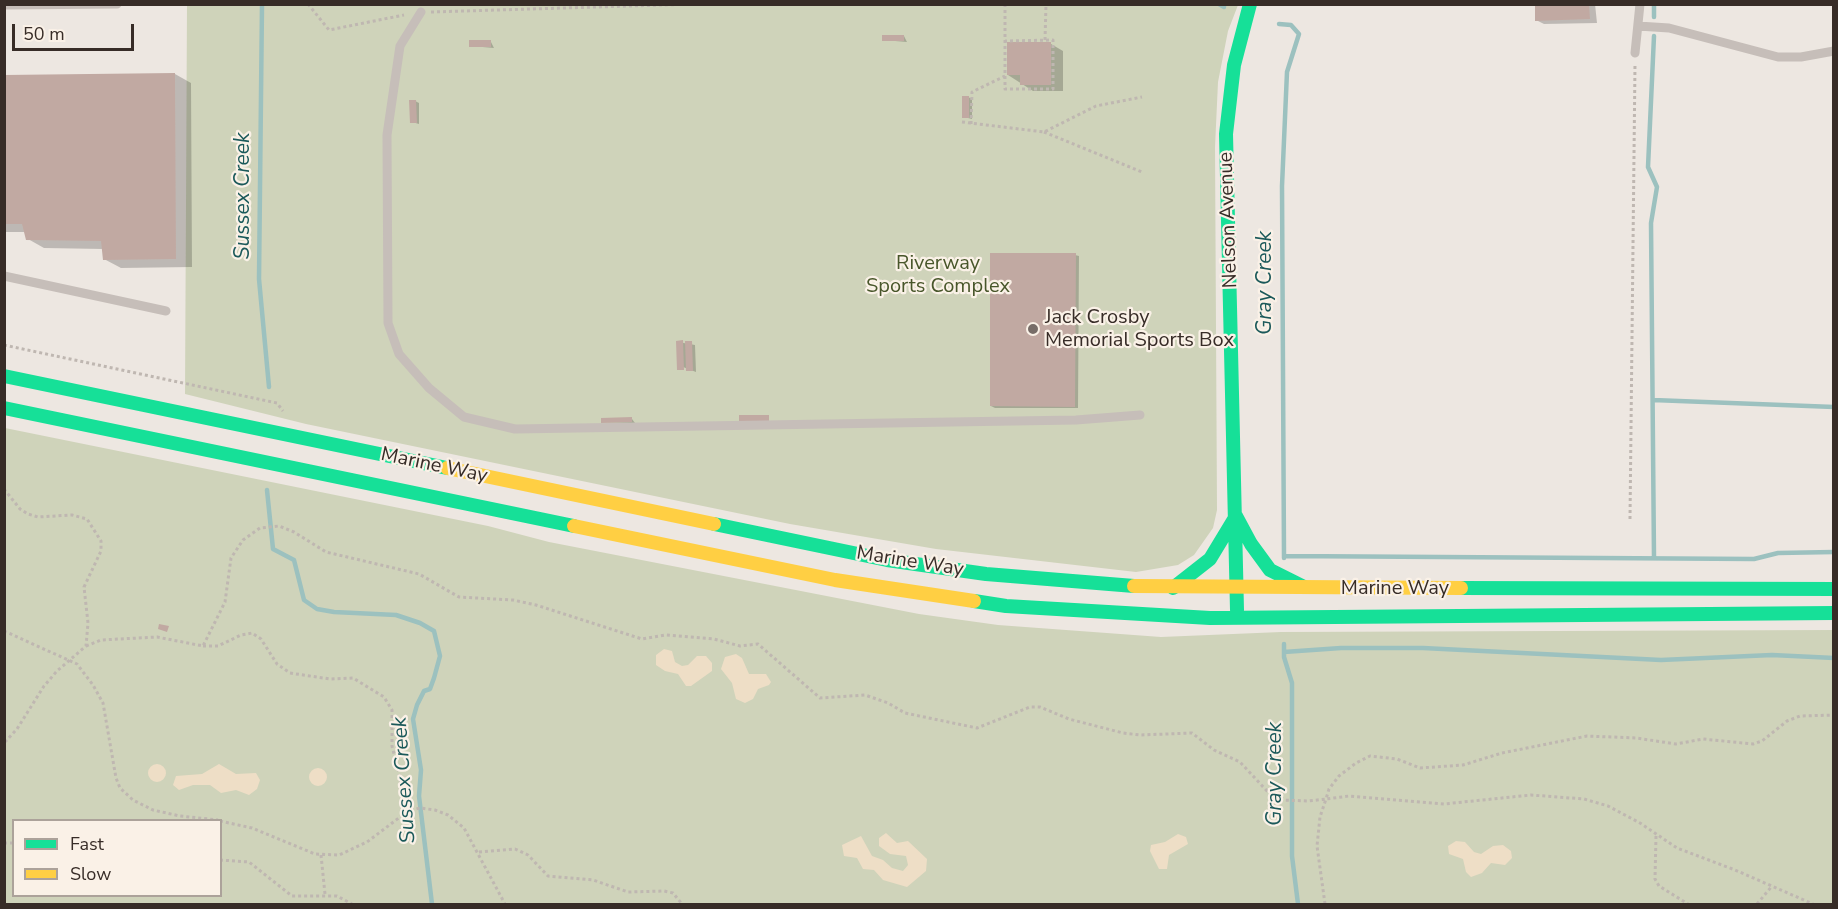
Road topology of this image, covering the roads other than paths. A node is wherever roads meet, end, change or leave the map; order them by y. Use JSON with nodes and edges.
{"nodes":[{"id":1,"x":117,"y":4,"type":"edge"},
{"id":2,"x":1250,"y":4,"type":"edge"},
{"id":3,"x":1640,"y":4,"type":"edge"},
{"id":4,"x":4,"y":5,"type":"edge"},
{"id":5,"x":421,"y":12,"type":"road end"},
{"id":6,"x":1638,"y":26,"type":"junction"},
{"id":7,"x":1833,"y":51,"type":"edge"},
{"id":8,"x":1635,"y":53,"type":"road end"},
{"id":9,"x":4,"y":276,"type":"edge"},
{"id":10,"x":166,"y":311,"type":"dead end"},
{"id":11,"x":4,"y":376,"type":"edge"},
{"id":12,"x":4,"y":408,"type":"edge"},
{"id":13,"x":1140,"y":415,"type":"dead end"},
{"id":14,"x":1236,"y":516,"type":"junction"},
{"id":15,"x":1173,"y":588,"type":"junction"},
{"id":16,"x":1237,"y":588,"type":"junction"},
{"id":17,"x":1307,"y":589,"type":"junction"},
{"id":18,"x":1833,"y":589,"type":"edge"},
{"id":19,"x":1833,"y":614,"type":"edge"},
{"id":20,"x":1236,"y":618,"type":"junction"}],
"edges":[{"from":1,"to":4,"type":"lane"},
{"from":2,"to":14,"type":"main road","name":"Nelson Avenue"},
{"from":3,"to":6,"type":"lane"},
{"from":5,"to":13,"type":"lane"},
{"from":6,"to":7,"type":"lane"},
{"from":6,"to":8,"type":"lane"},
{"from":9,"to":10,"type":"lane"},
{"from":11,"to":15,"type":"main road","name":"Marine Way"},
{"from":12,"to":20,"type":"main road","name":"Marine Way"},
{"from":14,"to":15,"type":"main road"},
{"from":14,"to":16,"type":"main road","name":"Nelson Avenue"},
{"from":14,"to":17,"type":"main road"},
{"from":15,"to":16,"type":"main road","name":"Marine Way"},
{"from":16,"to":17,"type":"main road","name":"Marine Way"},
{"from":16,"to":20,"type":"main road","name":"Nelson Avenue"},
{"from":17,"to":18,"type":"main road","name":"Marine Way"},
{"from":19,"to":20,"type":"main road","name":"Marine Way"}]}
